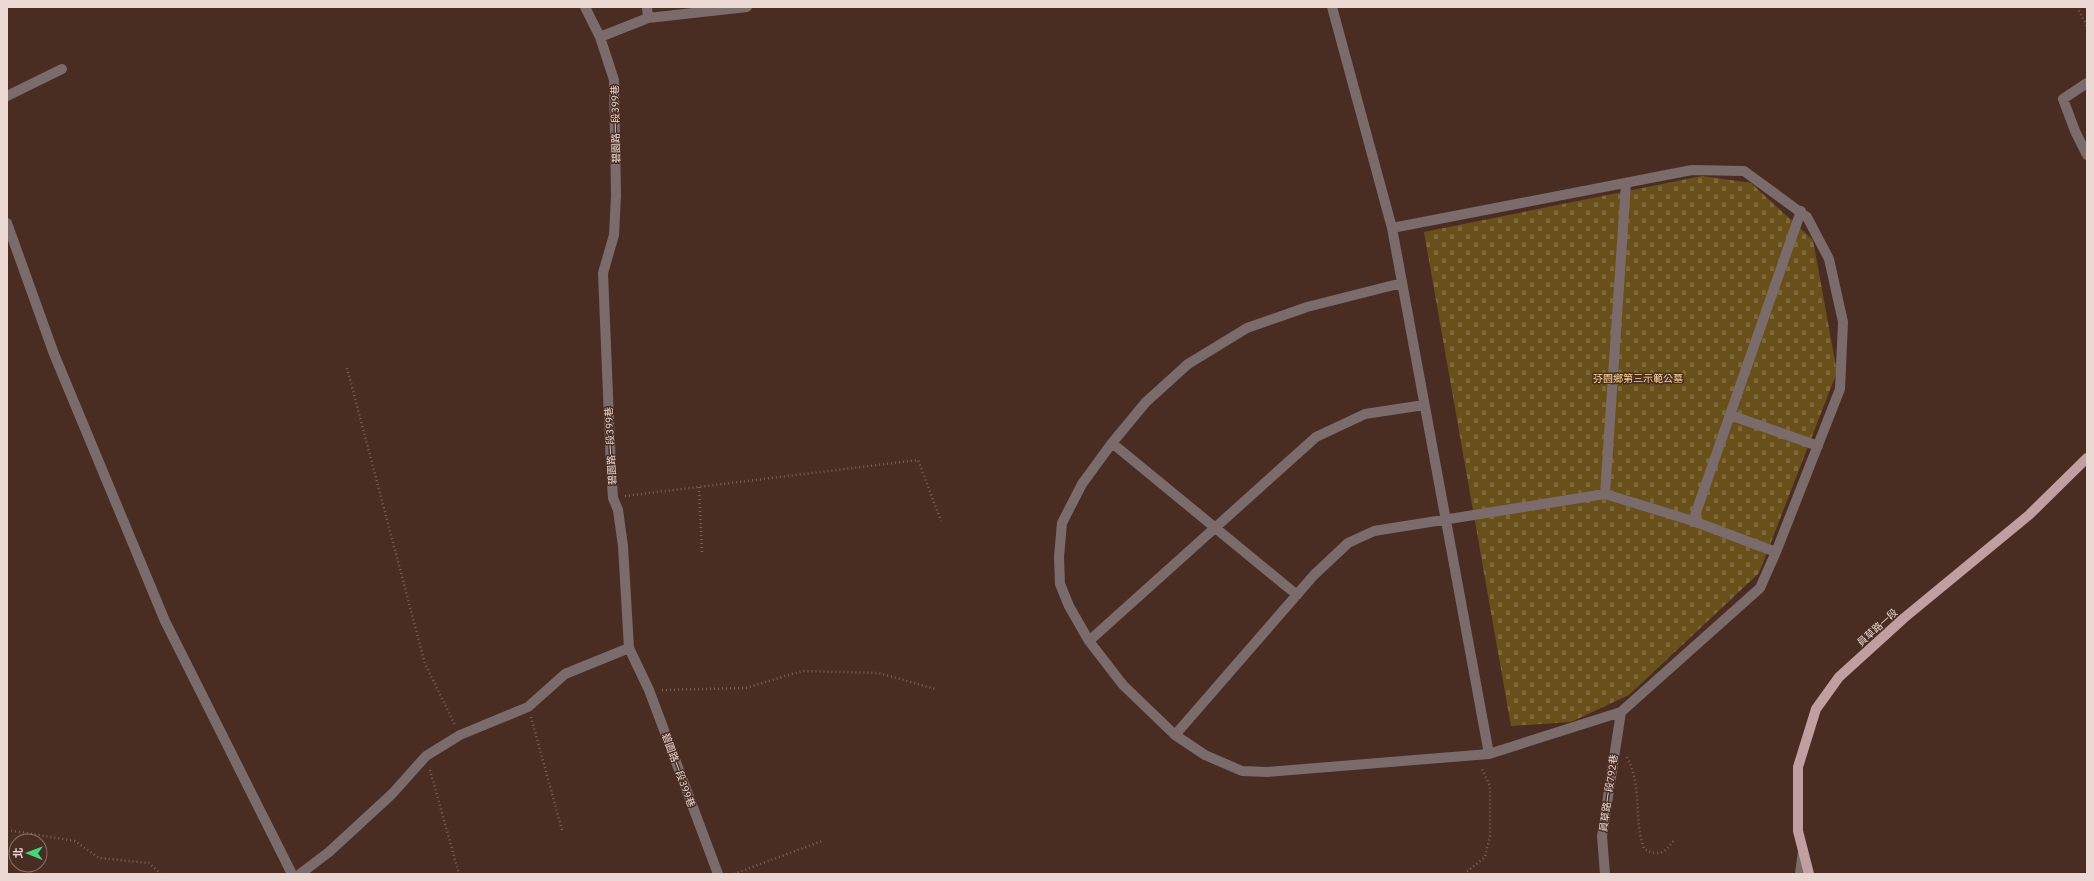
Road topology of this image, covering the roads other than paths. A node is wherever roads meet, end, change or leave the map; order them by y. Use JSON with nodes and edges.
{"nodes":[{"id":1,"x":584,"y":7,"type":"edge"},
{"id":2,"x":647,"y":7,"type":"edge"},
{"id":3,"x":748,"y":7,"type":"edge"},
{"id":4,"x":1332,"y":7,"type":"edge"},
{"id":5,"x":648,"y":18,"type":"junction"},
{"id":6,"x":600,"y":37,"type":"junction"},
{"id":7,"x":62,"y":69,"type":"dead end"},
{"id":8,"x":2087,"y":83,"type":"edge"},
{"id":9,"x":7,"y":96,"type":"edge"},
{"id":10,"x":2087,"y":155,"type":"edge"},
{"id":11,"x":1626,"y":183,"type":"junction"},
{"id":12,"x":1801,"y":211,"type":"junction"},
{"id":13,"x":7,"y":223,"type":"edge"},
{"id":14,"x":1392,"y":228,"type":"junction"},
{"id":15,"x":1402,"y":283,"type":"junction"},
{"id":16,"x":1424,"y":405,"type":"junction"},
{"id":17,"x":1730,"y":415,"type":"junction"},
{"id":18,"x":1112,"y":443,"type":"junction"},
{"id":19,"x":1818,"y":446,"type":"junction"},
{"id":20,"x":2087,"y":458,"type":"edge"},
{"id":21,"x":1605,"y":494,"type":"junction"},
{"id":22,"x":1444,"y":518,"type":"junction"},
{"id":23,"x":1693,"y":521,"type":"junction"},
{"id":24,"x":1216,"y":528,"type":"junction"},
{"id":25,"x":1776,"y":552,"type":"junction"},
{"id":26,"x":1298,"y":594,"type":"junction"},
{"id":27,"x":1089,"y":641,"type":"junction"},
{"id":28,"x":629,"y":648,"type":"junction"},
{"id":29,"x":1621,"y":712,"type":"junction"},
{"id":30,"x":1175,"y":735,"type":"junction"},
{"id":31,"x":1489,"y":754,"type":"junction"},
{"id":32,"x":1803,"y":851,"type":"junction"},
{"id":33,"x":292,"y":874,"type":"edge"},
{"id":34,"x":300,"y":874,"type":"edge"},
{"id":35,"x":718,"y":874,"type":"edge"},
{"id":36,"x":1605,"y":874,"type":"edge"},
{"id":37,"x":1800,"y":874,"type":"edge"},
{"id":38,"x":1809,"y":874,"type":"edge"}],
"edges":[{"from":1,"to":6,"type":"street","name":"碧園路一段399巷"},
{"from":2,"to":5,"type":"street"},
{"from":3,"to":5,"type":"street"},
{"from":4,"to":14,"type":"street"},
{"from":5,"to":6,"type":"street"},
{"from":6,"to":28,"type":"street","name":"碧園路一段399巷"},
{"from":7,"to":9,"type":"street"},
{"from":8,"to":10,"type":"street"},
{"from":11,"to":12,"type":"street"},
{"from":11,"to":14,"type":"street"},
{"from":11,"to":21,"type":"street"},
{"from":12,"to":17,"type":"street"},
{"from":12,"to":19,"type":"street"},
{"from":13,"to":33,"type":"street"},
{"from":14,"to":15,"type":"street"},
{"from":15,"to":16,"type":"street"},
{"from":15,"to":18,"type":"street"},
{"from":16,"to":22,"type":"street"},
{"from":16,"to":24,"type":"street"},
{"from":17,"to":19,"type":"street"},
{"from":17,"to":23,"type":"street"},
{"from":18,"to":24,"type":"street"},
{"from":18,"to":27,"type":"street"},
{"from":19,"to":25,"type":"street"},
{"from":20,"to":32,"type":"main road","name":"員草路一段"},
{"from":21,"to":22,"type":"street"},
{"from":21,"to":23,"type":"street"},
{"from":22,"to":26,"type":"street"},
{"from":22,"to":31,"type":"street"},
{"from":23,"to":25,"type":"street"},
{"from":24,"to":26,"type":"street"},
{"from":24,"to":27,"type":"street"},
{"from":25,"to":29,"type":"street"},
{"from":26,"to":30,"type":"street"},
{"from":27,"to":30,"type":"street"},
{"from":28,"to":34,"type":"street"},
{"from":28,"to":35,"type":"street","name":"碧園路一段399巷"},
{"from":29,"to":31,"type":"street"},
{"from":29,"to":36,"type":"street","name":"員草路一段792巷"},
{"from":30,"to":31,"type":"street"},
{"from":32,"to":37,"type":"street"},
{"from":32,"to":38,"type":"main road","name":"員草路一段"}]}
